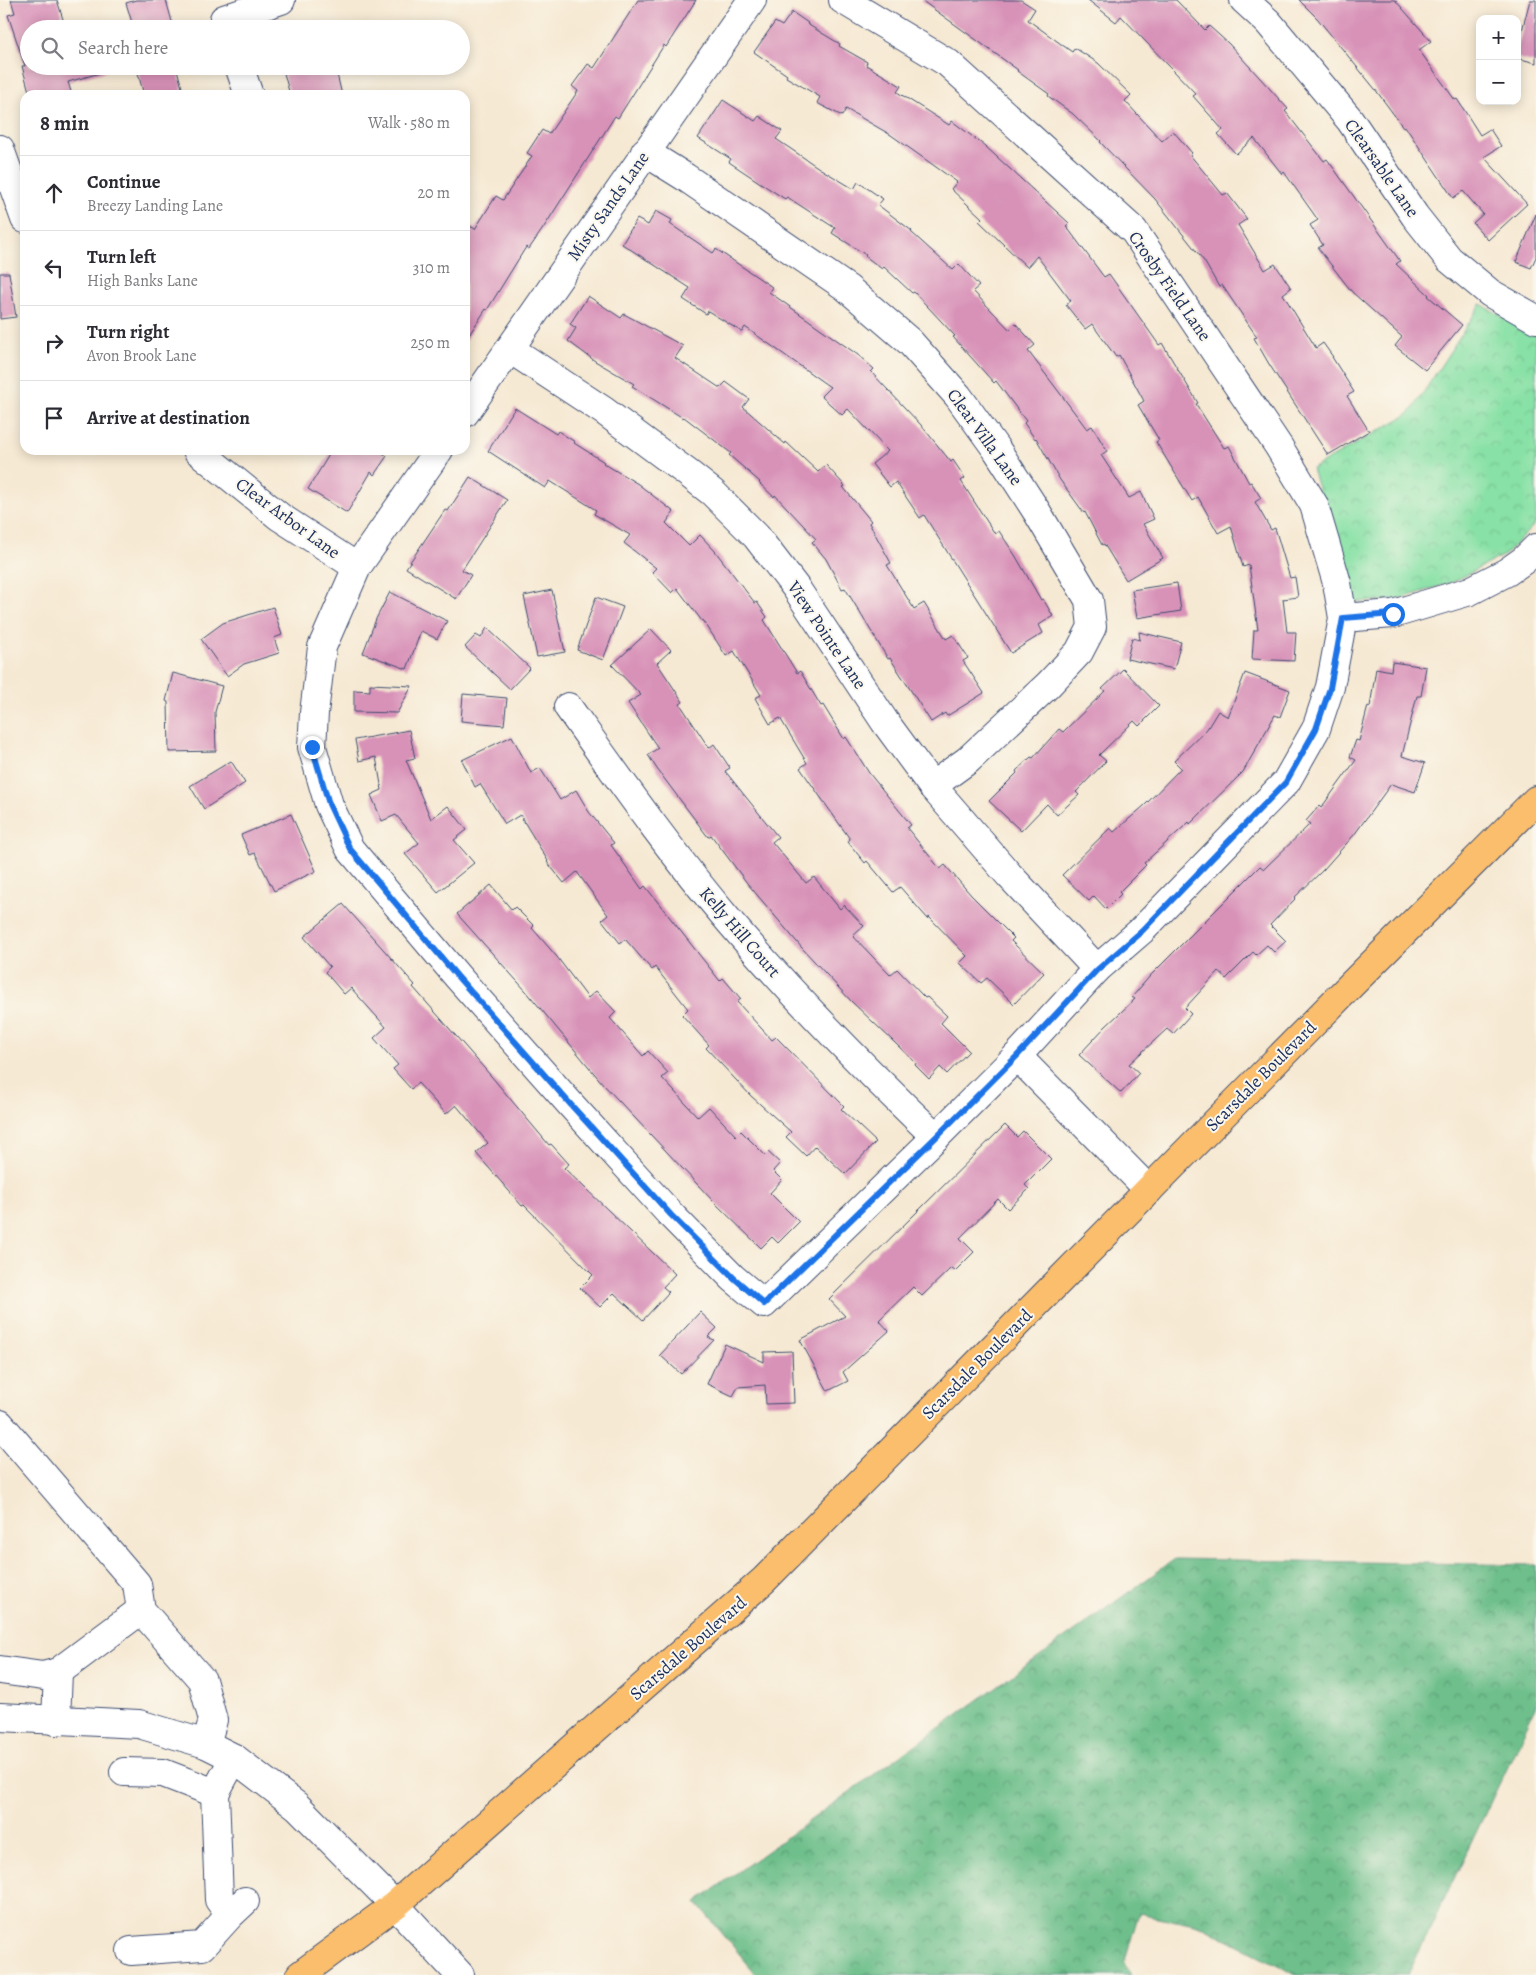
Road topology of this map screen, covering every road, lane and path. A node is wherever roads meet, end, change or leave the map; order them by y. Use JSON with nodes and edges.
{"nodes":[{"id":1,"x":280,"y":0,"type":"edge"},
{"id":2,"x":752,"y":0,"type":"edge"},
{"id":3,"x":843,"y":0,"type":"edge"},
{"id":4,"x":1244,"y":0,"type":"edge"},
{"id":5,"x":223,"y":16,"type":"edge"},
{"id":6,"x":242,"y":75,"type":"edge"},
{"id":7,"x":247,"y":90,"type":"edge"},
{"id":8,"x":0,"y":149,"type":"edge"},
{"id":9,"x":646,"y":152,"type":"junction"},
{"id":10,"x":20,"y":205,"type":"edge"},
{"id":11,"x":1536,"y":319,"type":"edge"},
{"id":12,"x":510,"y":349,"type":"junction"},
{"id":13,"x":470,"y":406,"type":"edge"},
{"id":14,"x":203,"y":455,"type":"edge"},
{"id":15,"x":435,"y":455,"type":"edge"},
{"id":16,"x":1532,"y":560,"type":"edge"},
{"id":17,"x":357,"y":567,"type":"junction"},
{"id":18,"x":1343,"y":618,"type":"junction"},
{"id":19,"x":568,"y":707,"type":"dead end"},
{"id":20,"x":932,"y":786,"type":"junction"},
{"id":21,"x":1536,"y":800,"type":"edge"},
{"id":22,"x":1097,"y":970,"type":"junction"},
{"id":23,"x":1017,"y":1056,"type":"junction"},
{"id":24,"x":936,"y":1137,"type":"junction"},
{"id":25,"x":1149,"y":1190,"type":"junction"},
{"id":26,"x":0,"y":1424,"type":"edge"},
{"id":27,"x":141,"y":1610,"type":"junction"},
{"id":28,"x":0,"y":1670,"type":"edge"},
{"id":29,"x":58,"y":1672,"type":"junction"},
{"id":30,"x":0,"y":1717,"type":"edge"},
{"id":31,"x":56,"y":1721,"type":"junction"},
{"id":32,"x":206,"y":1744,"type":"junction"},
{"id":33,"x":234,"y":1758,"type":"junction"},
{"id":34,"x":124,"y":1772,"type":"dead end"},
{"id":35,"x":215,"y":1793,"type":"junction"},
{"id":36,"x":395,"y":1905,"type":"junction"},
{"id":37,"x":131,"y":1951,"type":"dead end"},
{"id":38,"x":300,"y":1975,"type":"edge"},
{"id":39,"x":329,"y":1975,"type":"edge"},
{"id":40,"x":460,"y":1975,"type":"edge"}],
"edges":[{"from":1,"to":5,"type":"street"},
{"from":2,"to":9,"type":"street","name":"Misty Sands Lane"},
{"from":3,"to":18,"type":"street","name":"Crosby Field Lane"},
{"from":4,"to":11,"type":"street","name":"Clearsable Lane"},
{"from":6,"to":7,"type":"street"},
{"from":8,"to":10,"type":"street"},
{"from":9,"to":12,"type":"street","name":"Misty Sands Lane"},
{"from":9,"to":20,"type":"street","name":"Clear Villa Lane"},
{"from":12,"to":13,"type":"street","name":"Misty Sands Lane"},
{"from":12,"to":20,"type":"street","name":"View Pointe Lane"},
{"from":14,"to":17,"type":"street","name":"Clear Arbor Lane"},
{"from":15,"to":17,"type":"street"},
{"from":16,"to":18,"type":"street"},
{"from":17,"to":24,"type":"street"},
{"from":18,"to":22,"type":"street"},
{"from":19,"to":24,"type":"street","name":"Kelly Hill Court"},
{"from":20,"to":22,"type":"street","name":"View Pointe Lane"},
{"from":21,"to":25,"type":"main road","name":"Scarsdale Boulevard"},
{"from":22,"to":23,"type":"street"},
{"from":23,"to":24,"type":"street"},
{"from":23,"to":25,"type":"street"},
{"from":25,"to":36,"type":"main road","name":"Scarsdale Boulevard"},
{"from":26,"to":27,"type":"street"},
{"from":27,"to":29,"type":"street"},
{"from":27,"to":32,"type":"street"},
{"from":28,"to":29,"type":"street"},
{"from":29,"to":31,"type":"street"},
{"from":30,"to":31,"type":"street"},
{"from":31,"to":32,"type":"street"},
{"from":32,"to":33,"type":"street"},
{"from":33,"to":35,"type":"street"},
{"from":33,"to":36,"type":"street"},
{"from":34,"to":35,"type":"street"},
{"from":35,"to":37,"type":"street"},
{"from":36,"to":38,"type":"main road","name":"Scarsdale Boulevard"},
{"from":36,"to":39,"type":"main road","name":"Scarsdale Boulevard"},
{"from":36,"to":40,"type":"street"}]}
